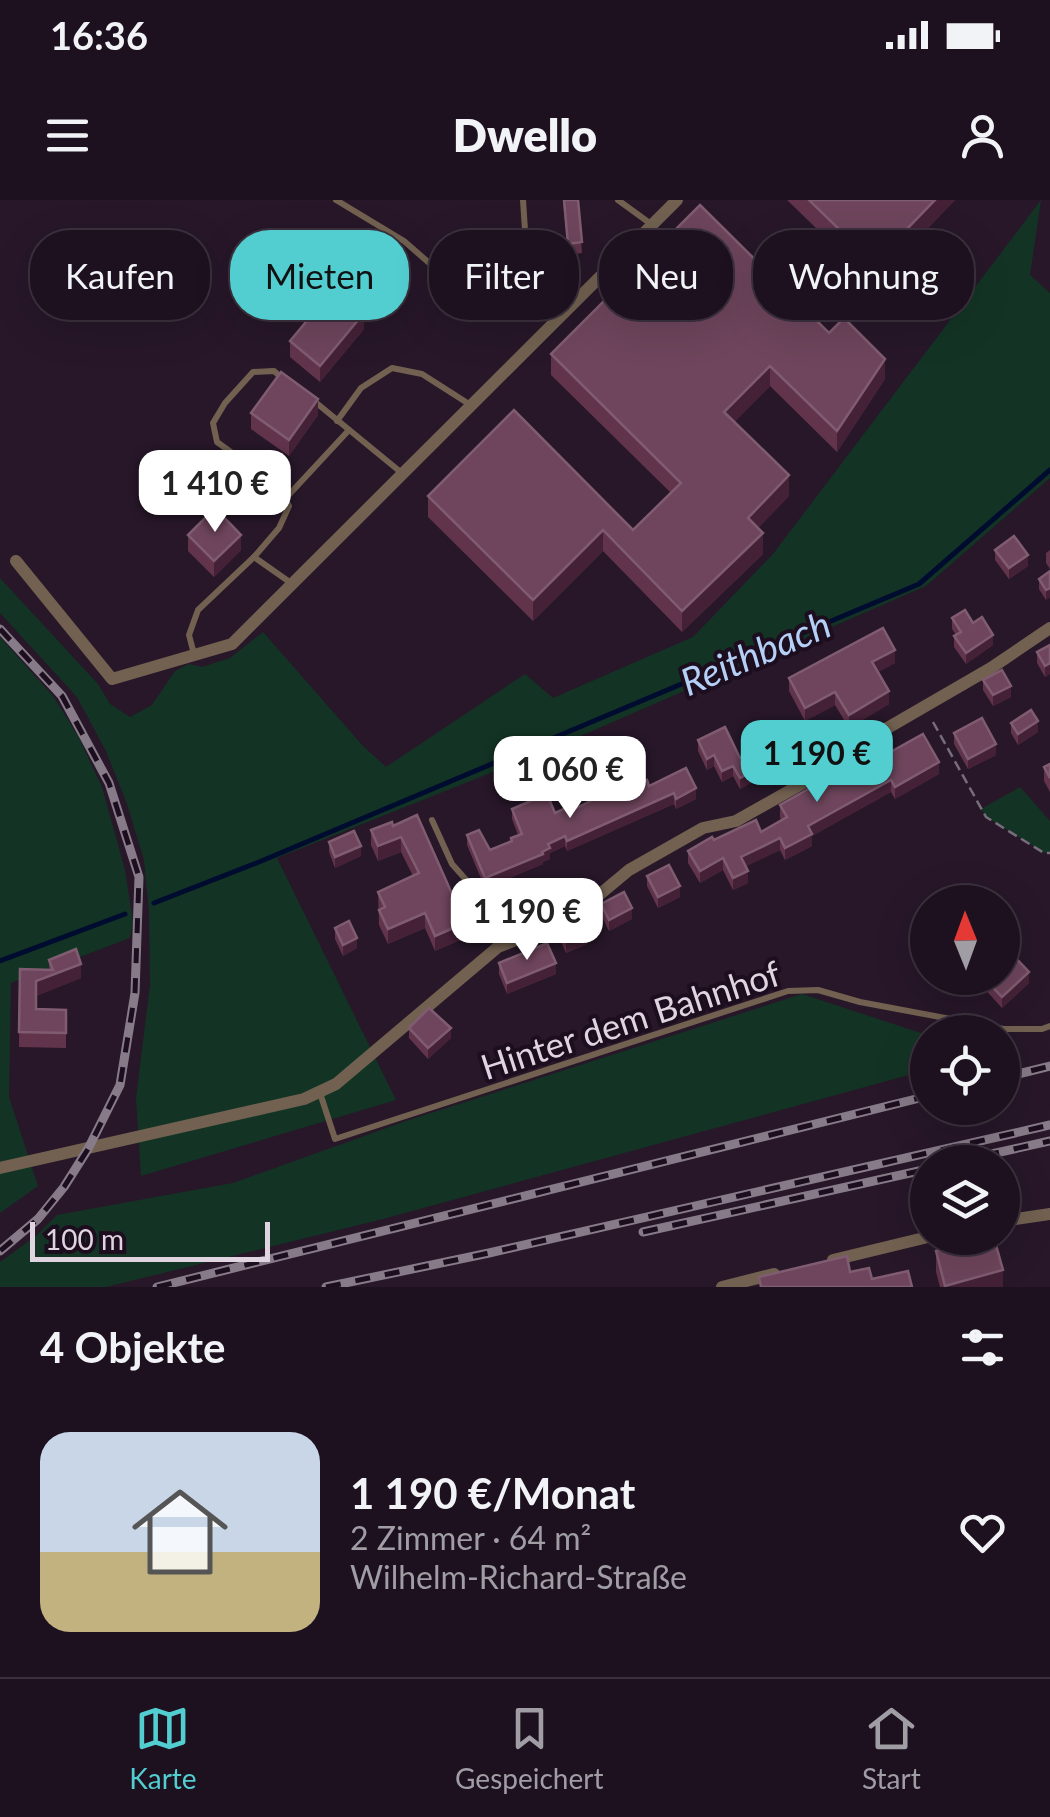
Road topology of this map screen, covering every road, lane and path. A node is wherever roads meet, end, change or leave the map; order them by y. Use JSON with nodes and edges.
{"nodes":[{"id":1,"x":336,"y":200,"type":"edge"},
{"id":2,"x":523,"y":200,"type":"edge"},
{"id":3,"x":618,"y":200,"type":"edge"},
{"id":4,"x":677,"y":200,"type":"edge"},
{"id":5,"x":652,"y":224,"type":"junction"},
{"id":6,"x":287,"y":382,"type":"edge"},
{"id":7,"x":301,"y":392,"type":"edge"},
{"id":8,"x":470,"y":404,"type":"junction"},
{"id":9,"x":337,"y":421,"type":"junction"},
{"id":10,"x":349,"y":430,"type":"junction"},
{"id":11,"x":402,"y":474,"type":"junction"},
{"id":12,"x":285,"y":499,"type":"junction"},
{"id":13,"x":254,"y":558,"type":"junction"},
{"id":14,"x":16,"y":560,"type":"dead end"},
{"id":15,"x":292,"y":584,"type":"junction"},
{"id":16,"x":1050,"y":628,"type":"edge"},
{"id":17,"x":194,"y":654,"type":"junction"},
{"id":18,"x":924,"y":706,"type":"junction"},
{"id":19,"x":432,"y":820,"type":"dead end"},
{"id":20,"x":1050,"y":853,"type":"edge"},
{"id":21,"x":498,"y":947,"type":"junction"},
{"id":22,"x":1050,"y":1026,"type":"edge"},
{"id":23,"x":320,"y":1093,"type":"junction"},
{"id":24,"x":0,"y":1168,"type":"edge"},
{"id":25,"x":1050,"y":1214,"type":"edge"},
{"id":26,"x":1020,"y":1218,"type":"edge"},
{"id":27,"x":910,"y":1241,"type":"edge"},
{"id":28,"x":816,"y":1264,"type":"edge"},
{"id":29,"x":797,"y":1269,"type":"edge"},
{"id":30,"x":722,"y":1287,"type":"edge"}],
"edges":[{"from":1,"to":2,"type":"lane"},
{"from":3,"to":5,"type":"lane"},
{"from":4,"to":5,"type":"street"},
{"from":5,"to":8,"type":"street"},
{"from":6,"to":12,"type":"lane"},
{"from":7,"to":9,"type":"lane"},
{"from":8,"to":9,"type":"lane"},
{"from":8,"to":11,"type":"street"},
{"from":9,"to":10,"type":"lane"},
{"from":10,"to":11,"type":"lane"},
{"from":10,"to":12,"type":"lane"},
{"from":11,"to":15,"type":"street"},
{"from":12,"to":13,"type":"lane"},
{"from":13,"to":15,"type":"lane"},
{"from":13,"to":17,"type":"lane"},
{"from":14,"to":17,"type":"street"},
{"from":15,"to":17,"type":"street"},
{"from":16,"to":18,"type":"street"},
{"from":18,"to":20,"type":"path"},
{"from":18,"to":21,"type":"street"},
{"from":19,"to":21,"type":"lane"},
{"from":21,"to":23,"type":"street"},
{"from":22,"to":23,"type":"lane","name":"Hinter dem Bahnhof"},
{"from":23,"to":24,"type":"street"},
{"from":25,"to":26,"type":"street"},
{"from":27,"to":28,"type":"street"},
{"from":29,"to":30,"type":"street"}]}
